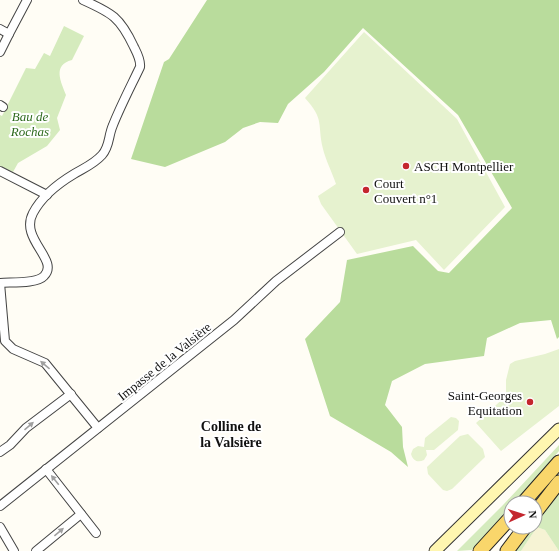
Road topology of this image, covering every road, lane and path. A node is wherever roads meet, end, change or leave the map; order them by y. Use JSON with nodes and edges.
{"nodes":[{"id":1,"x":27,"y":0,"type":"edge"},
{"id":2,"x":83,"y":0,"type":"edge"},
{"id":3,"x":0,"y":29,"type":"edge"},
{"id":4,"x":9,"y":34,"type":"junction"},
{"id":5,"x":0,"y":52,"type":"edge"},
{"id":6,"x":0,"y":170,"type":"edge"},
{"id":7,"x":46,"y":195,"type":"junction"},
{"id":8,"x":340,"y":232,"type":"dead end"},
{"id":9,"x":0,"y":283,"type":"edge"},
{"id":10,"x":71,"y":394,"type":"junction"},
{"id":11,"x":98,"y":428,"type":"junction"},
{"id":12,"x":559,"y":429,"type":"edge"},
{"id":13,"x":0,"y":452,"type":"edge"},
{"id":14,"x":559,"y":462,"type":"edge"},
{"id":15,"x":46,"y":469,"type":"junction"},
{"id":16,"x":559,"y":474,"type":"edge"},
{"id":17,"x":559,"y":482,"type":"edge"},
{"id":18,"x":530,"y":495,"type":"edge"},
{"id":19,"x":541,"y":495,"type":"edge"},
{"id":20,"x":543,"y":503,"type":"edge"},
{"id":21,"x":0,"y":506,"type":"edge"},
{"id":22,"x":81,"y":514,"type":"junction"},
{"id":23,"x":503,"y":526,"type":"edge"},
{"id":24,"x":0,"y":527,"type":"edge"},
{"id":25,"x":96,"y":532,"type":"dead end"},
{"id":26,"x":506,"y":535,"type":"edge"},
{"id":27,"x":519,"y":535,"type":"edge"},
{"id":28,"x":14,"y":551,"type":"edge"},
{"id":29,"x":36,"y":551,"type":"edge"},
{"id":30,"x":435,"y":551,"type":"edge"},
{"id":31,"x":480,"y":551,"type":"edge"},
{"id":32,"x":491,"y":551,"type":"edge"},
{"id":33,"x":507,"y":551,"type":"edge"}],
"edges":[{"from":1,"to":4,"type":"street"},
{"from":2,"to":7,"type":"street"},
{"from":3,"to":4,"type":"street"},
{"from":4,"to":5,"type":"street"},
{"from":6,"to":7,"type":"street"},
{"from":7,"to":9,"type":"street"},
{"from":8,"to":11,"type":"street","name":"Impasse de la Valsière"},
{"from":10,"to":9,"type":"street","one_way":true},
{"from":10,"to":11,"type":"street"},
{"from":13,"to":10,"type":"street","one_way":true},
{"from":11,"to":15,"type":"street","name":"Impasse de la Valsière"},
{"from":12,"to":30,"type":"street"},
{"from":14,"to":18,"type":"main road"},
{"from":15,"to":21,"type":"street","name":"Impasse de la Valsière"},
{"from":22,"to":15,"type":"street","one_way":true},
{"from":16,"to":19,"type":"main road"},
{"from":17,"to":20,"type":"main road"},
{"from":22,"to":25,"type":"street"},
{"from":29,"to":22,"type":"street","one_way":true},
{"from":23,"to":31,"type":"main road"},
{"from":24,"to":28,"type":"street"},
{"from":26,"to":32,"type":"main road"},
{"from":27,"to":33,"type":"main road"}]}
